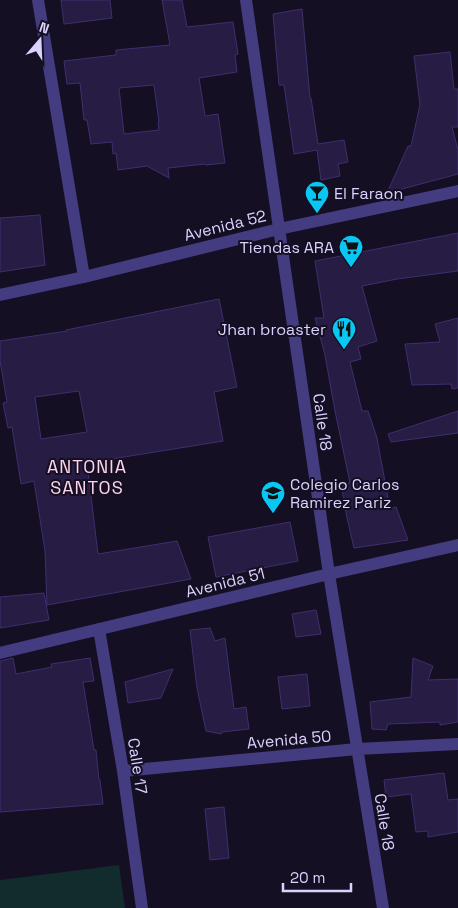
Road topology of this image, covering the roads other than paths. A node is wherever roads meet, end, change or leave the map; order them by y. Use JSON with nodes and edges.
{"nodes":[{"id":1,"x":38,"y":0,"type":"edge"},
{"id":2,"x":246,"y":0,"type":"edge"},
{"id":3,"x":458,"y":191,"type":"edge"},
{"id":4,"x":279,"y":229,"type":"junction"},
{"id":5,"x":84,"y":277,"type":"junction"},
{"id":6,"x":0,"y":295,"type":"edge"},
{"id":7,"x":458,"y":545,"type":"edge"},
{"id":8,"x":329,"y":574,"type":"junction"},
{"id":9,"x":99,"y":629,"type":"junction"},
{"id":10,"x":0,"y":653,"type":"edge"},
{"id":11,"x":458,"y":744,"type":"edge"},
{"id":12,"x":357,"y":749,"type":"junction"},
{"id":13,"x":123,"y":771,"type":"junction"},
{"id":14,"x":142,"y":908,"type":"edge"},
{"id":15,"x":383,"y":908,"type":"edge"}],
"edges":[{"from":1,"to":5,"type":"street"},
{"from":2,"to":4,"type":"street","name":"Calle 18"},
{"from":3,"to":4,"type":"street","name":"Avenida 52"},
{"from":4,"to":5,"type":"street","name":"Avenida 52"},
{"from":4,"to":8,"type":"street","name":"Calle 18"},
{"from":5,"to":6,"type":"street","name":"Avenida 52"},
{"from":7,"to":8,"type":"street","name":"Avenida 51"},
{"from":8,"to":9,"type":"street","name":"Avenida 51"},
{"from":8,"to":12,"type":"street","name":"Calle 18"},
{"from":9,"to":10,"type":"street","name":"Avenida 51"},
{"from":9,"to":13,"type":"street","name":"Calle 17"},
{"from":11,"to":12,"type":"street","name":"Avenida 50"},
{"from":12,"to":13,"type":"street","name":"Avenida 50"},
{"from":12,"to":15,"type":"street","name":"Calle 18"},
{"from":13,"to":14,"type":"street","name":"Calle 17"}]}
